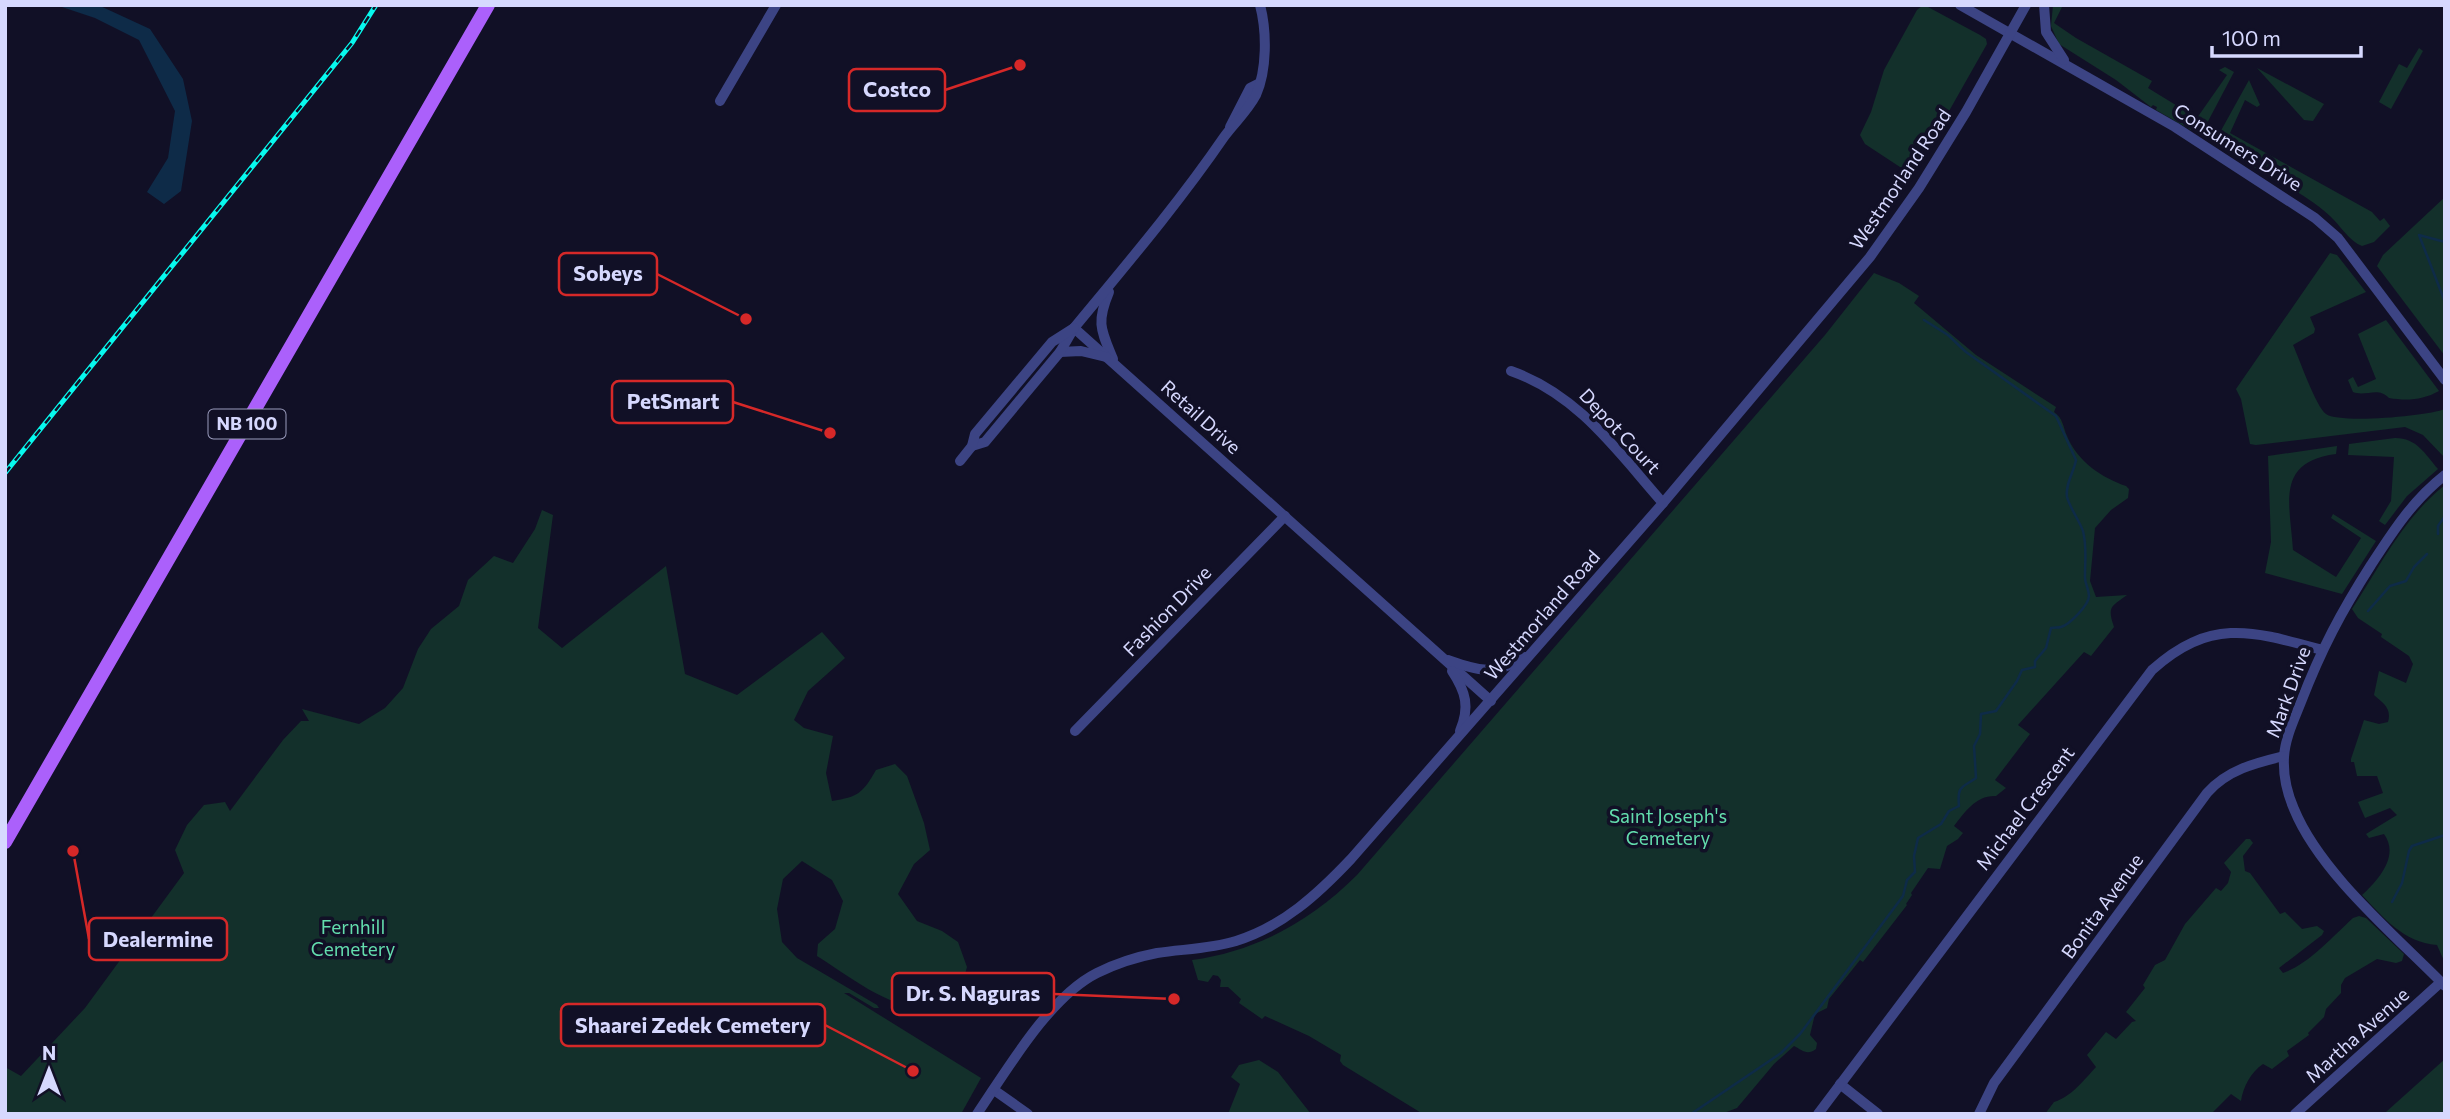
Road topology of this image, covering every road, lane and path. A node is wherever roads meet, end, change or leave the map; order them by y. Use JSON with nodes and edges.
{"nodes":[{"id":1,"x":488,"y":5,"type":"edge"},
{"id":2,"x":776,"y":5,"type":"edge"},
{"id":3,"x":1260,"y":5,"type":"edge"},
{"id":4,"x":1960,"y":5,"type":"edge"},
{"id":5,"x":2026,"y":5,"type":"edge"},
{"id":6,"x":2043,"y":5,"type":"edge"},
{"id":7,"x":2011,"y":33,"type":"junction"},
{"id":8,"x":2068,"y":65,"type":"junction"},
{"id":9,"x":720,"y":101,"type":"dead end"},
{"id":10,"x":1113,"y":281,"type":"junction"},
{"id":11,"x":1074,"y":328,"type":"junction"},
{"id":12,"x":1060,"y":352,"type":"junction"},
{"id":13,"x":1114,"y":362,"type":"junction"},
{"id":14,"x":1511,"y":371,"type":"dead end"},
{"id":15,"x":2445,"y":380,"type":"edge"},
{"id":16,"x":972,"y":446,"type":"junction"},
{"id":17,"x":960,"y":461,"type":"dead end"},
{"id":18,"x":2445,"y":475,"type":"edge"},
{"id":19,"x":1663,"y":503,"type":"junction"},
{"id":20,"x":1285,"y":516,"type":"junction"},
{"id":21,"x":2322,"y":650,"type":"junction"},
{"id":22,"x":1534,"y":651,"type":"junction"},
{"id":23,"x":1442,"y":657,"type":"junction"},
{"id":24,"x":1491,"y":701,"type":"junction"},
{"id":25,"x":1075,"y":731,"type":"dead end"},
{"id":26,"x":1455,"y":741,"type":"junction"},
{"id":27,"x":2284,"y":756,"type":"junction"},
{"id":28,"x":5,"y":842,"type":"edge"},
{"id":29,"x":2443,"y":984,"type":"edge"},
{"id":30,"x":1840,"y":1084,"type":"junction"},
{"id":31,"x":994,"y":1090,"type":"junction"},
{"id":32,"x":977,"y":1114,"type":"edge"},
{"id":33,"x":1028,"y":1114,"type":"edge"},
{"id":34,"x":1818,"y":1114,"type":"edge"},
{"id":35,"x":1878,"y":1114,"type":"edge"},
{"id":36,"x":1979,"y":1114,"type":"edge"},
{"id":37,"x":2295,"y":1114,"type":"edge"}],
"edges":[{"from":1,"to":28,"type":"main road","number":"NB 100"},
{"from":2,"to":9,"type":"street"},
{"from":3,"to":10,"type":"street"},
{"from":4,"to":7,"type":"street","name":"Consumers Drive"},
{"from":5,"to":7,"type":"street","name":"Westmorland Road"},
{"from":6,"to":8,"type":"street"},
{"from":7,"to":8,"type":"street","name":"Consumers Drive"},
{"from":7,"to":19,"type":"street","name":"Westmorland Road"},
{"from":8,"to":15,"type":"street","name":"Consumers Drive"},
{"from":10,"to":11,"type":"street"},
{"from":10,"to":13,"type":"street"},
{"from":11,"to":12,"type":"street"},
{"from":11,"to":13,"type":"street","name":"Retail Drive"},
{"from":11,"to":16,"type":"street"},
{"from":12,"to":13,"type":"street"},
{"from":12,"to":16,"type":"street"},
{"from":13,"to":20,"type":"street","name":"Retail Drive"},
{"from":14,"to":19,"type":"street","name":"Depot Court"},
{"from":16,"to":17,"type":"street"},
{"from":18,"to":21,"type":"street","name":"Mark Drive"},
{"from":19,"to":22,"type":"street","name":"Westmorland Road"},
{"from":20,"to":23,"type":"street","name":"Retail Drive"},
{"from":20,"to":25,"type":"street","name":"Fashion Drive"},
{"from":21,"to":27,"type":"street","name":"Mark Drive"},
{"from":21,"to":30,"type":"street","name":"Michael Crescent"},
{"from":22,"to":23,"type":"street"},
{"from":22,"to":24,"type":"street","name":"Westmorland Road"},
{"from":23,"to":24,"type":"street","name":"Retail Drive"},
{"from":23,"to":26,"type":"street"},
{"from":24,"to":26,"type":"street","name":"Westmorland Road"},
{"from":26,"to":31,"type":"street","name":"Westmorland Road"},
{"from":27,"to":29,"type":"street","name":"Mark Drive"},
{"from":27,"to":36,"type":"street","name":"Bonita Avenue"},
{"from":29,"to":37,"type":"street","name":"Martha Avenue"},
{"from":30,"to":34,"type":"street","name":"Michael Crescent"},
{"from":30,"to":35,"type":"street"},
{"from":31,"to":32,"type":"street","name":"Westmorland Road"},
{"from":31,"to":33,"type":"street"}]}
